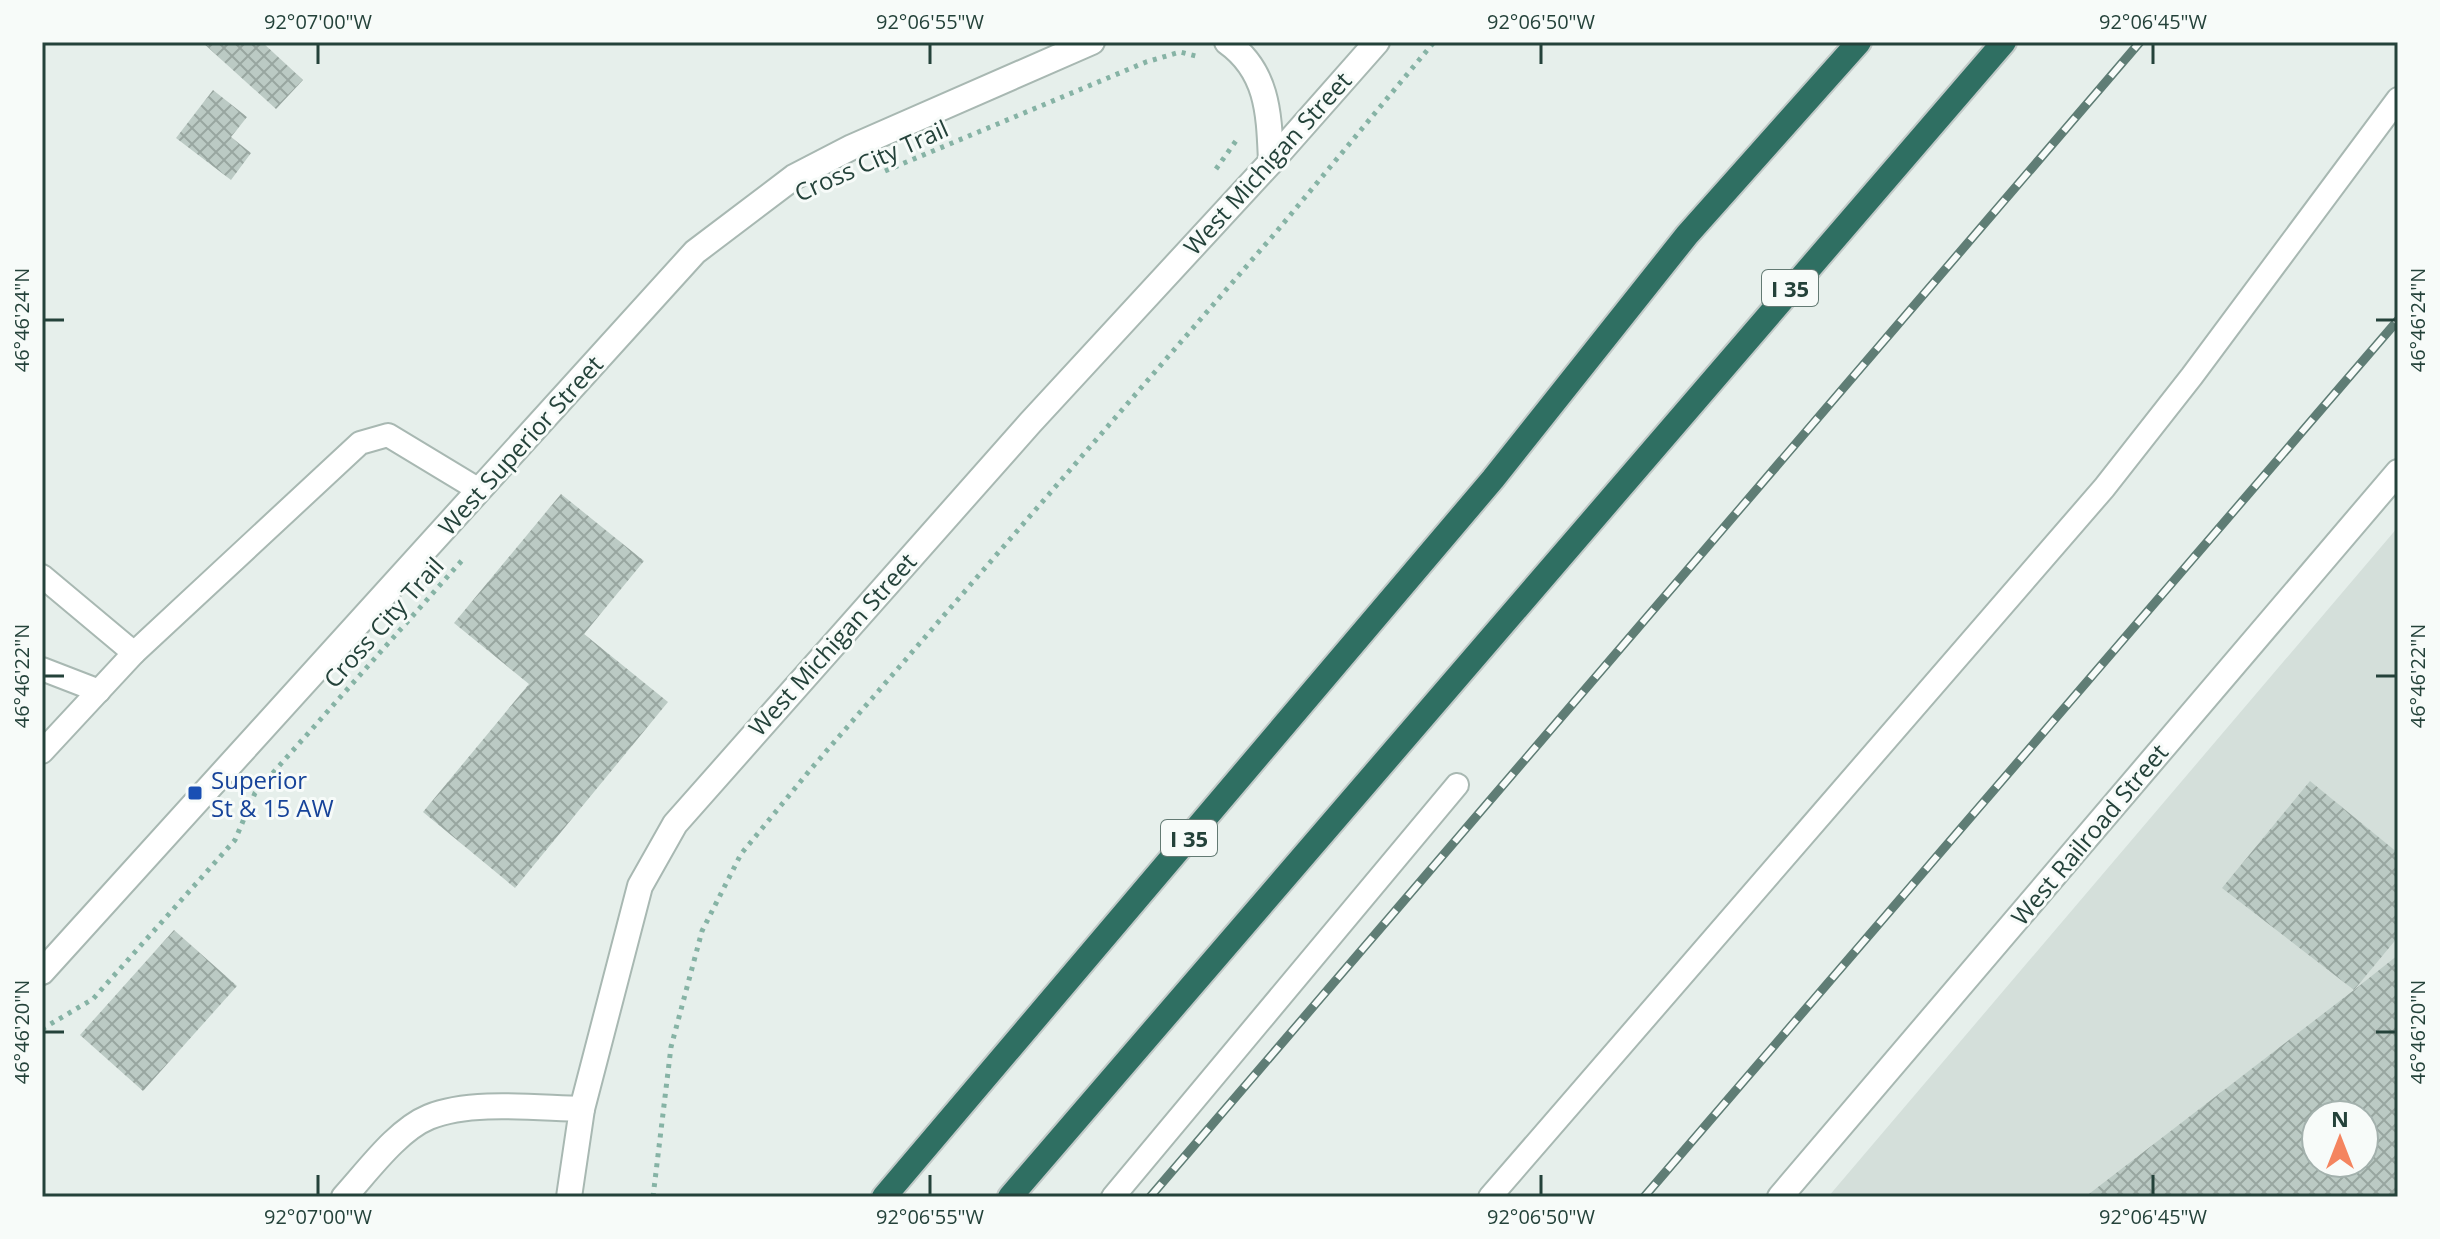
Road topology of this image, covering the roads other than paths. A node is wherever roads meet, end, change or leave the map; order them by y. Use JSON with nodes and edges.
{"nodes":[{"id":1,"x":1092,"y":42,"type":"edge"},
{"id":2,"x":1227,"y":42,"type":"edge"},
{"id":3,"x":1377,"y":42,"type":"edge"},
{"id":4,"x":1859,"y":42,"type":"edge"},
{"id":5,"x":2004,"y":42,"type":"edge"},
{"id":6,"x":2398,"y":99,"type":"edge"},
{"id":7,"x":1271,"y":162,"type":"junction"},
{"id":8,"x":2398,"y":472,"type":"edge"},
{"id":9,"x":479,"y":490,"type":"junction"},
{"id":10,"x":42,"y":576,"type":"edge"},
{"id":11,"x":134,"y":653,"type":"junction"},
{"id":12,"x":42,"y":669,"type":"edge"},
{"id":13,"x":99,"y":691,"type":"junction"},
{"id":14,"x":42,"y":752,"type":"edge"},
{"id":15,"x":1457,"y":785,"type":"dead end"},
{"id":16,"x":42,"y":972,"type":"edge"},
{"id":17,"x":582,"y":1109,"type":"junction"},
{"id":18,"x":344,"y":1197,"type":"edge"},
{"id":19,"x":569,"y":1197,"type":"edge"},
{"id":20,"x":884,"y":1197,"type":"edge"},
{"id":21,"x":1010,"y":1197,"type":"edge"},
{"id":22,"x":1113,"y":1197,"type":"edge"},
{"id":23,"x":1490,"y":1197,"type":"edge"},
{"id":24,"x":1780,"y":1197,"type":"edge"}],
"edges":[{"from":1,"to":9,"type":"street","name":"West Superior Street"},
{"from":2,"to":7,"type":"street"},
{"from":3,"to":7,"type":"street","name":"West Michigan Street"},
{"from":4,"to":20,"type":"highway","number":"I 35"},
{"from":5,"to":21,"type":"highway","number":"I 35"},
{"from":6,"to":23,"type":"lane"},
{"from":7,"to":17,"type":"street","name":"West Michigan Street"},
{"from":8,"to":24,"type":"street","name":"West Railroad Street"},
{"from":9,"to":11,"type":"lane"},
{"from":9,"to":16,"type":"street","name":"West Superior Street"},
{"from":10,"to":11,"type":"lane"},
{"from":11,"to":13,"type":"lane"},
{"from":12,"to":13,"type":"lane"},
{"from":13,"to":14,"type":"lane"},
{"from":15,"to":22,"type":"lane"},
{"from":17,"to":18,"type":"street"},
{"from":17,"to":19,"type":"street","name":"West Michigan Street"}]}
